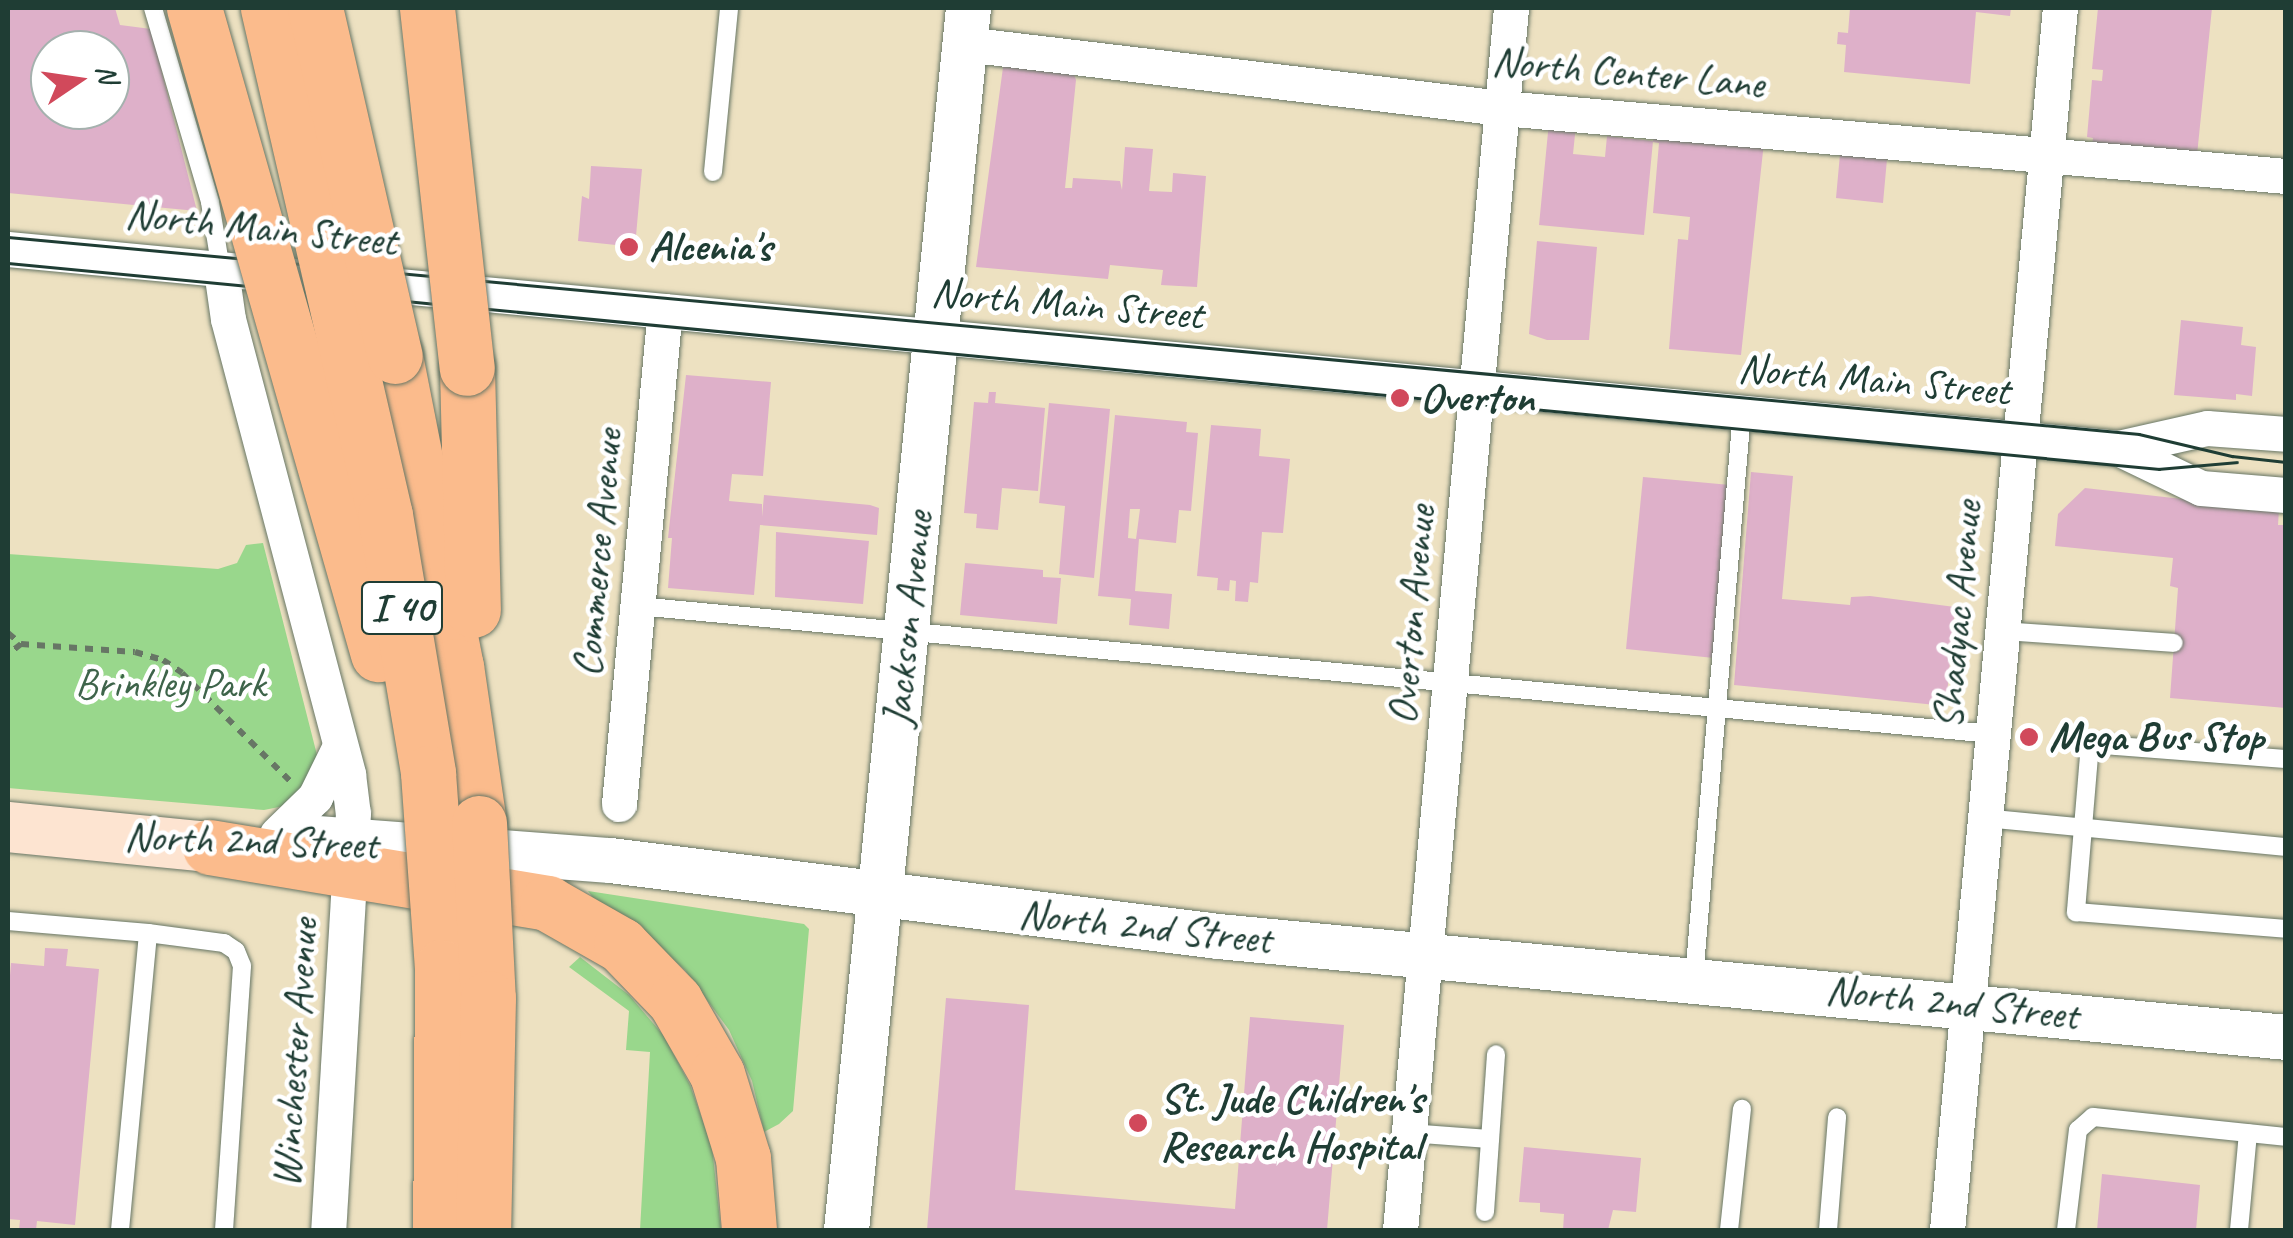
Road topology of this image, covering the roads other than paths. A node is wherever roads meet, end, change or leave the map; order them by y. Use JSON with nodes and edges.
{"nodes":[{"id":1,"x":153,"y":8,"type":"edge"},
{"id":2,"x":194,"y":8,"type":"edge"},
{"id":3,"x":268,"y":8,"type":"edge"},
{"id":4,"x":315,"y":8,"type":"edge"},
{"id":5,"x":427,"y":8,"type":"edge"},
{"id":6,"x":729,"y":8,"type":"edge"},
{"id":7,"x":1511,"y":8,"type":"edge"},
{"id":8,"x":2060,"y":8,"type":"edge"},
{"id":9,"x":966,"y":26,"type":"edge"},
{"id":10,"x":1502,"y":108,"type":"junction"},
{"id":11,"x":2043,"y":153,"type":"junction"},
{"id":12,"x":713,"y":172,"type":"dead end"},
{"id":13,"x":2286,"y":176,"type":"edge"},
{"id":14,"x":8,"y":249,"type":"edge"},
{"id":15,"x":221,"y":270,"type":"junction"},
{"id":16,"x":666,"y":312,"type":"junction"},
{"id":17,"x":936,"y":338,"type":"junction"},
{"id":18,"x":1478,"y":388,"type":"junction"},
{"id":19,"x":1742,"y":412,"type":"junction"},
{"id":20,"x":2286,"y":434,"type":"edge"},
{"id":21,"x":2019,"y":439,"type":"junction"},
{"id":22,"x":2118,"y":448,"type":"junction"},
{"id":23,"x":2286,"y":495,"type":"edge"},
{"id":24,"x":638,"y":606,"type":"junction"},
{"id":25,"x":906,"y":631,"type":"junction"},
{"id":26,"x":2003,"y":631,"type":"junction"},
{"id":27,"x":2174,"y":643,"type":"dead end"},
{"id":28,"x":1450,"y":679,"type":"junction"},
{"id":29,"x":1717,"y":710,"type":"junction"},
{"id":30,"x":1992,"y":734,"type":"junction"},
{"id":31,"x":339,"y":748,"type":"junction"},
{"id":32,"x":2286,"y":759,"type":"edge"},
{"id":33,"x":619,"y":804,"type":"dead end"},
{"id":34,"x":1984,"y":818,"type":"junction"},
{"id":35,"x":479,"y":823,"type":"junction"},
{"id":36,"x":8,"y":827,"type":"edge"},
{"id":37,"x":2082,"y":828,"type":"junction"},
{"id":38,"x":277,"y":834,"type":"junction"},
{"id":39,"x":210,"y":847,"type":"junction"},
{"id":40,"x":2286,"y":847,"type":"edge"},
{"id":41,"x":352,"y":857,"type":"junction"},
{"id":42,"x":436,"y":866,"type":"junction"},
{"id":43,"x":882,"y":895,"type":"junction"},
{"id":44,"x":8,"y":920,"type":"edge"},
{"id":45,"x":2286,"y":930,"type":"edge"},
{"id":46,"x":148,"y":933,"type":"junction"},
{"id":47,"x":1426,"y":955,"type":"junction"},
{"id":48,"x":1694,"y":978,"type":"junction"},
{"id":49,"x":1967,"y":1004,"type":"junction"},
{"id":50,"x":2286,"y":1037,"type":"edge"},
{"id":51,"x":1496,"y":1054,"type":"dead end"},
{"id":52,"x":1742,"y":1109,"type":"dead end"},
{"id":53,"x":1836,"y":1117,"type":"dead end"},
{"id":54,"x":1408,"y":1133,"type":"junction"},
{"id":55,"x":2248,"y":1133,"type":"junction"},
{"id":56,"x":2286,"y":1137,"type":"edge"},
{"id":57,"x":1490,"y":1138,"type":"junction"},
{"id":58,"x":1485,"y":1212,"type":"dead end"},
{"id":59,"x":120,"y":1230,"type":"edge"},
{"id":60,"x":224,"y":1230,"type":"edge"},
{"id":61,"x":328,"y":1230,"type":"edge"},
{"id":62,"x":440,"y":1230,"type":"edge"},
{"id":63,"x":482,"y":1230,"type":"edge"},
{"id":64,"x":749,"y":1230,"type":"edge"},
{"id":65,"x":846,"y":1230,"type":"edge"},
{"id":66,"x":1400,"y":1230,"type":"edge"},
{"id":67,"x":1729,"y":1230,"type":"edge"},
{"id":68,"x":1828,"y":1230,"type":"edge"},
{"id":69,"x":1947,"y":1230,"type":"edge"},
{"id":70,"x":2066,"y":1230,"type":"edge"},
{"id":71,"x":2238,"y":1230,"type":"edge"}],
"edges":[{"from":1,"to":15,"type":"lane","name":"Winchester Avenue"},
{"from":2,"to":42,"type":"highway","bridge":true},
{"from":3,"to":42,"type":"highway","number":"I 40","bridge":true},
{"from":4,"to":35,"type":"highway","number":"I 40","bridge":true},
{"from":5,"to":35,"type":"highway","bridge":true},
{"from":6,"to":12,"type":"lane"},
{"from":7,"to":10,"type":"street","name":"Overton Avenue"},
{"from":8,"to":11,"type":"street","name":"Shadyac Avenue"},
{"from":9,"to":10,"type":"street","name":"North Center Lane"},
{"from":9,"to":17,"type":"street","name":"Jackson Avenue"},
{"from":10,"to":11,"type":"street","name":"North Center Lane"},
{"from":10,"to":18,"type":"street","name":"Overton Avenue"},
{"from":11,"to":13,"type":"street","name":"North Center Lane"},
{"from":11,"to":21,"type":"street","name":"Shadyac Avenue"},
{"from":14,"to":15,"type":"street","name":"North Main Street"},
{"from":15,"to":16,"type":"street","name":"North Main Street"},
{"from":15,"to":31,"type":"street","name":"Winchester Avenue"},
{"from":16,"to":17,"type":"street","name":"North Main Street"},
{"from":16,"to":24,"type":"street","name":"Commerce Avenue"},
{"from":17,"to":18,"type":"street","name":"North Main Street"},
{"from":17,"to":25,"type":"street","name":"Jackson Avenue"},
{"from":18,"to":19,"type":"street","name":"North Main Street"},
{"from":18,"to":28,"type":"street","name":"Overton Avenue"},
{"from":19,"to":21,"type":"street","name":"North Main Street"},
{"from":19,"to":29,"type":"lane"},
{"from":20,"to":22,"type":"street","name":"North Main Street"},
{"from":21,"to":22,"type":"street","name":"North Main Street"},
{"from":21,"to":26,"type":"street","name":"Shadyac Avenue"},
{"from":22,"to":23,"type":"street","name":"North Main Street"},
{"from":24,"to":25,"type":"lane"},
{"from":24,"to":33,"type":"street","name":"Commerce Avenue"},
{"from":25,"to":28,"type":"lane"},
{"from":25,"to":43,"type":"street","name":"Jackson Avenue"},
{"from":26,"to":27,"type":"lane"},
{"from":26,"to":30,"type":"street","name":"Shadyac Avenue"},
{"from":28,"to":29,"type":"lane"},
{"from":28,"to":47,"type":"street","name":"Overton Avenue"},
{"from":29,"to":30,"type":"lane"},
{"from":29,"to":48,"type":"lane"},
{"from":30,"to":34,"type":"street","name":"Shadyac Avenue"},
{"from":31,"to":38,"type":"street"},
{"from":31,"to":41,"type":"street","name":"Winchester Avenue"},
{"from":32,"to":37,"type":"lane"},
{"from":34,"to":37,"type":"lane"},
{"from":34,"to":49,"type":"street","name":"Shadyac Avenue"},
{"from":35,"to":63,"type":"highway","number":"I 40","bridge":true},
{"from":36,"to":39,"type":"main road","name":"North 2nd Street"},
{"from":37,"to":40,"type":"lane"},
{"from":37,"to":45,"type":"lane"},
{"from":38,"to":39,"type":"street","name":"North 2nd Street"},
{"from":38,"to":41,"type":"street","name":"North 2nd Street"},
{"from":39,"to":41,"type":"highway"},
{"from":41,"to":43,"type":"street","name":"North 2nd Street"},
{"from":41,"to":61,"type":"street","name":"Winchester Avenue"},
{"from":41,"to":64,"type":"highway"},
{"from":42,"to":62,"type":"highway","number":"I 40","bridge":true},
{"from":43,"to":47,"type":"street","name":"North 2nd Street"},
{"from":43,"to":65,"type":"street","name":"Jackson Avenue"},
{"from":44,"to":46,"type":"lane"},
{"from":46,"to":59,"type":"lane"},
{"from":46,"to":60,"type":"lane"},
{"from":47,"to":48,"type":"street","name":"North 2nd Street"},
{"from":47,"to":54,"type":"street","name":"Overton Avenue"},
{"from":48,"to":49,"type":"street","name":"North 2nd Street"},
{"from":49,"to":50,"type":"street","name":"North 2nd Street"},
{"from":49,"to":69,"type":"street","name":"Shadyac Avenue"},
{"from":51,"to":57,"type":"lane"},
{"from":52,"to":67,"type":"lane"},
{"from":53,"to":68,"type":"lane"},
{"from":54,"to":57,"type":"lane"},
{"from":54,"to":66,"type":"street","name":"Overton Avenue"},
{"from":55,"to":56,"type":"lane"},
{"from":55,"to":70,"type":"lane"},
{"from":55,"to":71,"type":"lane"},
{"from":57,"to":58,"type":"lane"}]}
